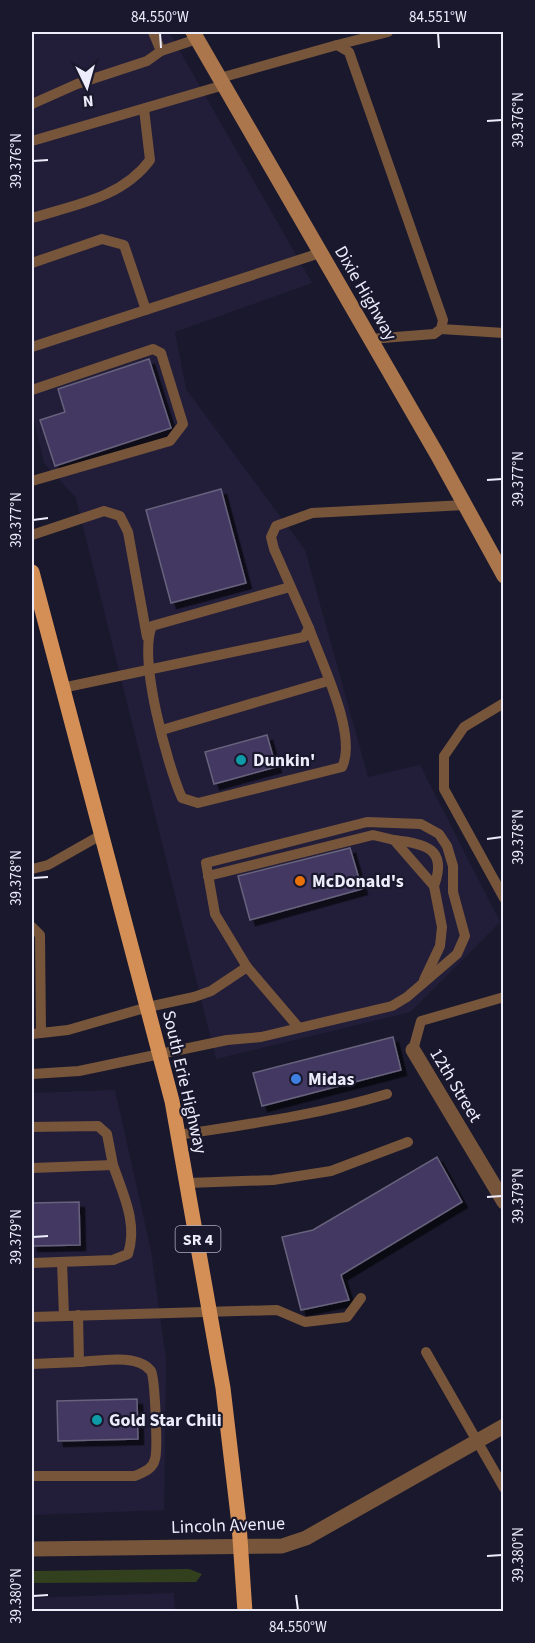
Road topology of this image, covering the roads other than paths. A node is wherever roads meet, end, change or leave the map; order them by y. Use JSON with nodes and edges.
{"nodes":[{"id":1,"x":153,"y":32,"type":"edge"},
{"id":2,"x":387,"y":32,"type":"edge"},
{"id":3,"x":195,"y":35,"type":"edge"},
{"id":4,"x":338,"y":45,"type":"junction"},
{"id":5,"x":161,"y":51,"type":"junction"},
{"id":6,"x":222,"y":82,"type":"junction"},
{"id":7,"x":32,"y":104,"type":"edge"},
{"id":8,"x":144,"y":109,"type":"junction"},
{"id":9,"x":32,"y":141,"type":"edge"},
{"id":10,"x":32,"y":218,"type":"edge"},
{"id":11,"x":320,"y":253,"type":"junction"},
{"id":12,"x":32,"y":263,"type":"edge"},
{"id":13,"x":146,"y":310,"type":"junction"},
{"id":14,"x":441,"y":329,"type":"junction"},
{"id":15,"x":504,"y":333,"type":"edge"},
{"id":16,"x":370,"y":339,"type":"junction"},
{"id":17,"x":32,"y":347,"type":"edge"},
{"id":18,"x":32,"y":390,"type":"edge"},
{"id":19,"x":32,"y":481,"type":"edge"},
{"id":20,"x":465,"y":505,"type":"junction"},
{"id":21,"x":32,"y":535,"type":"edge"},
{"id":22,"x":32,"y":572,"type":"edge"},
{"id":23,"x":504,"y":576,"type":"edge"},
{"id":24,"x":290,"y":587,"type":"junction"},
{"id":25,"x":34,"y":591,"type":"edge"},
{"id":26,"x":309,"y":628,"type":"junction"},
{"id":27,"x":147,"y":638,"type":"junction"},
{"id":28,"x":148,"y":670,"type":"junction"},
{"id":29,"x":328,"y":681,"type":"junction"},
{"id":30,"x":62,"y":688,"type":"junction"},
{"id":31,"x":504,"y":703,"type":"edge"},
{"id":32,"x":162,"y":730,"type":"junction"},
{"id":33,"x":101,"y":835,"type":"junction"},
{"id":34,"x":394,"y":840,"type":"junction"},
{"id":35,"x":32,"y":869,"type":"edge"},
{"id":36,"x":208,"y":876,"type":"junction"},
{"id":37,"x":434,"y":886,"type":"junction"},
{"id":38,"x":504,"y":898,"type":"edge"},
{"id":39,"x":32,"y":927,"type":"edge"},
{"id":40,"x":247,"y":967,"type":"junction"},
{"id":41,"x":423,"y":983,"type":"junction"},
{"id":42,"x":504,"y":997,"type":"edge"},
{"id":43,"x":148,"y":1006,"type":"junction"},
{"id":44,"x":299,"y":1028,"type":"junction"},
{"id":45,"x":36,"y":1034,"type":"edge"},
{"id":46,"x":413,"y":1050,"type":"joint"},
{"id":47,"x":159,"y":1053,"type":"junction"},
{"id":48,"x":32,"y":1074,"type":"edge"},
{"id":49,"x":387,"y":1094,"type":"dead end"},
{"id":50,"x":32,"y":1127,"type":"edge"},
{"id":51,"x":179,"y":1135,"type":"junction"},
{"id":52,"x":408,"y":1142,"type":"dead end"},
{"id":53,"x":113,"y":1165,"type":"junction"},
{"id":54,"x":32,"y":1168,"type":"edge"},
{"id":55,"x":188,"y":1183,"type":"junction"},
{"id":56,"x":504,"y":1202,"type":"edge"},
{"id":57,"x":62,"y":1262,"type":"junction"},
{"id":58,"x":32,"y":1263,"type":"edge"},
{"id":59,"x":360,"y":1298,"type":"dead end"},
{"id":60,"x":211,"y":1311,"type":"junction"},
{"id":61,"x":78,"y":1315,"type":"junction"},
{"id":62,"x":64,"y":1316,"type":"junction"},
{"id":63,"x":32,"y":1317,"type":"edge"},
{"id":64,"x":426,"y":1352,"type":"dead end"},
{"id":65,"x":79,"y":1362,"type":"junction"},
{"id":66,"x":32,"y":1364,"type":"edge"},
{"id":67,"x":504,"y":1426,"type":"edge"},
{"id":68,"x":478,"y":1441,"type":"junction"},
{"id":69,"x":32,"y":1476,"type":"edge"},
{"id":70,"x":504,"y":1488,"type":"edge"},
{"id":71,"x":241,"y":1546,"type":"junction"},
{"id":72,"x":32,"y":1549,"type":"edge"},
{"id":73,"x":245,"y":1611,"type":"edge"}],
"edges":[{"from":1,"to":5,"type":"lane"},
{"from":2,"to":4,"type":"lane"},
{"from":3,"to":5,"type":"lane"},
{"from":3,"to":6,"type":"street","name":"Dixie Highway"},
{"from":4,"to":6,"type":"lane"},
{"from":4,"to":14,"type":"lane"},
{"from":5,"to":7,"type":"lane"},
{"from":6,"to":8,"type":"lane"},
{"from":6,"to":11,"type":"street","name":"Dixie Highway"},
{"from":8,"to":9,"type":"lane"},
{"from":8,"to":10,"type":"lane"},
{"from":11,"to":13,"type":"lane"},
{"from":11,"to":16,"type":"street","name":"Dixie Highway"},
{"from":12,"to":13,"type":"lane"},
{"from":13,"to":17,"type":"lane"},
{"from":14,"to":15,"type":"lane"},
{"from":14,"to":16,"type":"lane"},
{"from":16,"to":20,"type":"street","name":"Dixie Highway"},
{"from":18,"to":19,"type":"lane"},
{"from":20,"to":23,"type":"street","name":"Dixie Highway"},
{"from":20,"to":24,"type":"lane"},
{"from":21,"to":27,"type":"lane"},
{"from":22,"to":25,"type":"main road","name":"South Erie Highway","number":"SR 4"},
{"from":24,"to":26,"type":"lane"},
{"from":24,"to":27,"type":"lane"},
{"from":25,"to":30,"type":"main road","name":"South Erie Highway","number":"SR 4"},
{"from":26,"to":28,"type":"lane"},
{"from":26,"to":29,"type":"lane"},
{"from":27,"to":28,"type":"lane"},
{"from":28,"to":30,"type":"lane"},
{"from":28,"to":32,"type":"lane"},
{"from":29,"to":32,"type":"lane"},
{"from":29,"to":32,"type":"lane"},
{"from":30,"to":33,"type":"main road","name":"South Erie Highway","number":"SR 4"},
{"from":31,"to":38,"type":"lane"},
{"from":33,"to":35,"type":"lane"},
{"from":33,"to":43,"type":"main road","name":"South Erie Highway","number":"SR 4"},
{"from":34,"to":36,"type":"lane"},
{"from":34,"to":37,"type":"lane"},
{"from":34,"to":37,"type":"lane"},
{"from":36,"to":40,"type":"lane"},
{"from":36,"to":41,"type":"lane"},
{"from":37,"to":41,"type":"lane"},
{"from":39,"to":45,"type":"lane"},
{"from":40,"to":43,"type":"lane"},
{"from":40,"to":44,"type":"lane"},
{"from":41,"to":44,"type":"lane"},
{"from":42,"to":46,"type":"lane"},
{"from":43,"to":45,"type":"lane"},
{"from":43,"to":47,"type":"main road","name":"South Erie Highway","number":"SR 4"},
{"from":44,"to":47,"type":"lane"},
{"from":46,"to":56,"type":"street","name":"12th Street"},
{"from":47,"to":48,"type":"lane"},
{"from":47,"to":51,"type":"main road","name":"South Erie Highway","number":"SR 4"},
{"from":49,"to":51,"type":"lane"},
{"from":50,"to":53,"type":"lane"},
{"from":51,"to":55,"type":"main road","name":"South Erie Highway","number":"SR 4"},
{"from":52,"to":55,"type":"lane"},
{"from":53,"to":54,"type":"lane"},
{"from":53,"to":57,"type":"lane"},
{"from":55,"to":60,"type":"main road","name":"South Erie Highway","number":"SR 4"},
{"from":57,"to":58,"type":"lane"},
{"from":57,"to":62,"type":"lane"},
{"from":59,"to":60,"type":"lane"},
{"from":60,"to":61,"type":"lane"},
{"from":60,"to":71,"type":"main road","name":"South Erie Highway","number":"SR 4"},
{"from":61,"to":62,"type":"lane"},
{"from":61,"to":65,"type":"lane"},
{"from":62,"to":63,"type":"lane"},
{"from":64,"to":68,"type":"lane"},
{"from":65,"to":66,"type":"lane"},
{"from":65,"to":69,"type":"lane"},
{"from":67,"to":68,"type":"street","name":"Lincoln Avenue"},
{"from":68,"to":70,"type":"lane"},
{"from":68,"to":71,"type":"street","name":"Lincoln Avenue"},
{"from":71,"to":72,"type":"street","name":"Lincoln Avenue"},
{"from":71,"to":73,"type":"main road","name":"South Erie Highway","number":"SR 4"}]}
